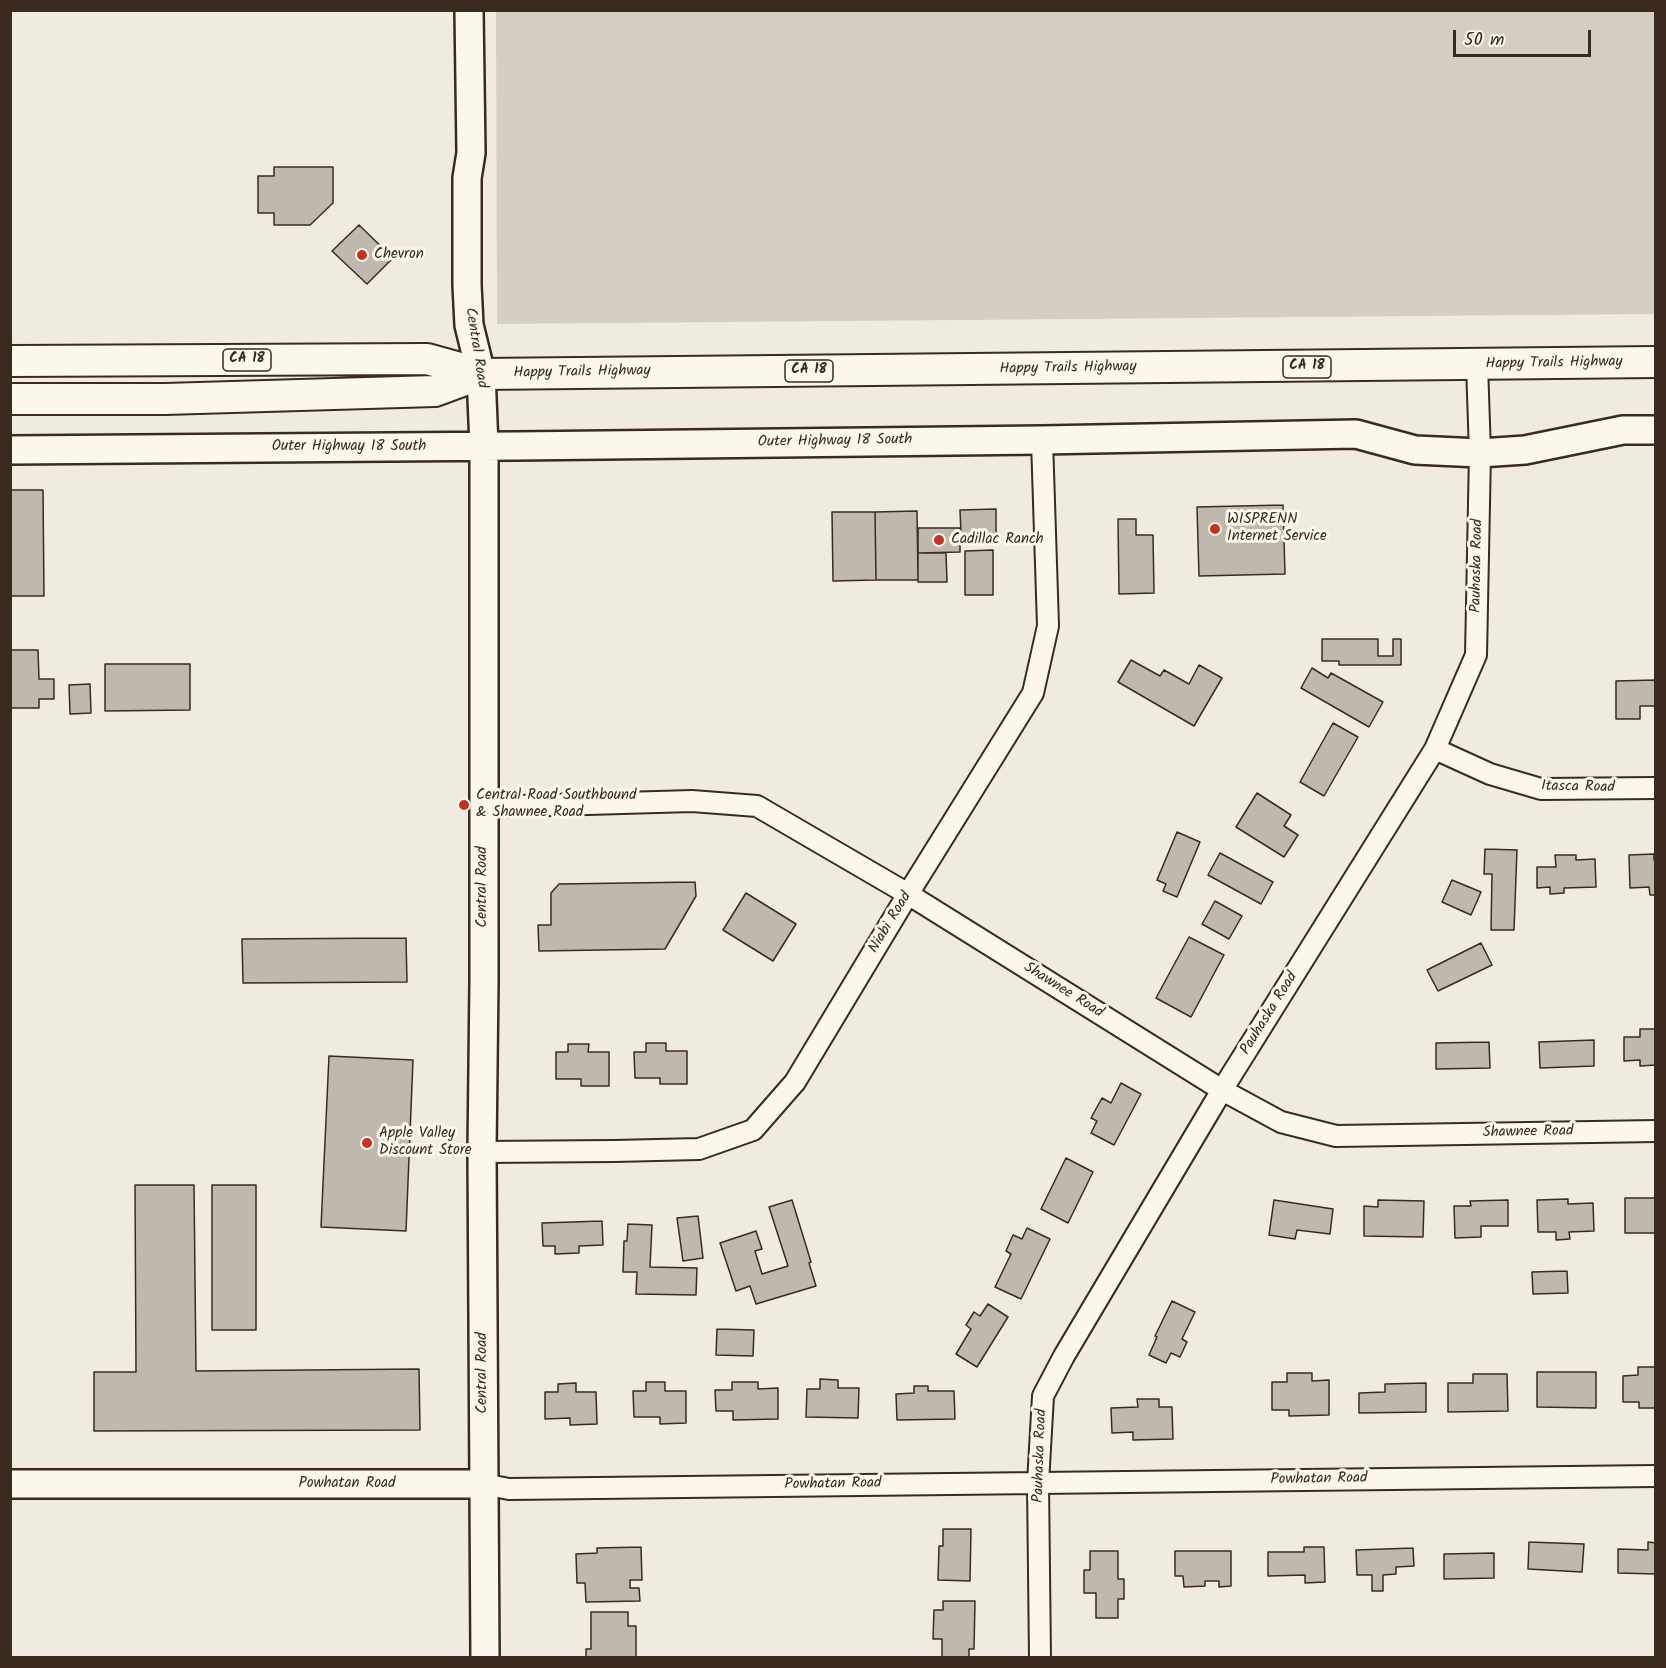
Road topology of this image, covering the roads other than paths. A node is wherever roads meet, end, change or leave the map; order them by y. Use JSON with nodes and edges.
{"nodes":[{"id":1,"x":469,"y":10,"type":"edge"},
{"id":2,"x":10,"y":361,"type":"edge"},
{"id":3,"x":1656,"y":362,"type":"edge"},
{"id":4,"x":1477,"y":365,"type":"junction"},
{"id":5,"x":481,"y":374,"type":"junction"},
{"id":6,"x":10,"y":399,"type":"edge"},
{"id":7,"x":1656,"y":430,"type":"edge"},
{"id":8,"x":1042,"y":440,"type":"junction"},
{"id":9,"x":484,"y":447,"type":"junction"},
{"id":10,"x":10,"y":450,"type":"edge"},
{"id":11,"x":1480,"y":453,"type":"junction"},
{"id":12,"x":1435,"y":749,"type":"junction"},
{"id":13,"x":1656,"y":788,"type":"edge"},
{"id":14,"x":483,"y":807,"type":"junction"},
{"id":15,"x":908,"y":894,"type":"junction"},
{"id":16,"x":1222,"y":1090,"type":"junction"},
{"id":17,"x":1656,"y":1131,"type":"edge"},
{"id":18,"x":482,"y":1152,"type":"junction"},
{"id":19,"x":1656,"y":1476,"type":"edge"},
{"id":20,"x":1038,"y":1482,"type":"junction"},
{"id":21,"x":10,"y":1484,"type":"edge"},
{"id":22,"x":483,"y":1484,"type":"junction"},
{"id":23,"x":485,"y":1658,"type":"edge"},
{"id":24,"x":1040,"y":1658,"type":"edge"}],
"edges":[{"from":1,"to":5,"type":"street","name":"Central Road"},
{"from":2,"to":5,"type":"main road","name":"Happy Trails Highway","number":"CA 18"},
{"from":3,"to":4,"type":"main road","name":"Happy Trails Highway","number":"CA 18"},
{"from":4,"to":5,"type":"main road","name":"Happy Trails Highway","number":"CA 18"},
{"from":4,"to":11,"type":"street","name":"Pauhaska Road"},
{"from":5,"to":6,"type":"main road","name":"Happy Trails Highway","number":"CA 18"},
{"from":5,"to":9,"type":"street","name":"Central Road"},
{"from":7,"to":11,"type":"street","name":"Outer Highway 18 South"},
{"from":8,"to":9,"type":"street","name":"Outer Highway 18 South"},
{"from":8,"to":11,"type":"street","name":"Outer Highway 18 South"},
{"from":8,"to":15,"type":"street","name":"Niabi Road"},
{"from":9,"to":10,"type":"street","name":"Outer Highway 18 South"},
{"from":9,"to":14,"type":"street","name":"Central Road"},
{"from":11,"to":12,"type":"street","name":"Pauhaska Road"},
{"from":12,"to":13,"type":"street","name":"Itasca Road"},
{"from":12,"to":16,"type":"street","name":"Pauhaska Road"},
{"from":14,"to":15,"type":"street","name":"Shawnee Road"},
{"from":14,"to":18,"type":"street","name":"Central Road"},
{"from":15,"to":16,"type":"street","name":"Shawnee Road"},
{"from":15,"to":18,"type":"street","name":"Niabi Road"},
{"from":16,"to":17,"type":"street","name":"Shawnee Road"},
{"from":16,"to":20,"type":"street","name":"Pauhaska Road"},
{"from":18,"to":22,"type":"street","name":"Central Road"},
{"from":19,"to":20,"type":"street","name":"Powhatan Road"},
{"from":20,"to":22,"type":"street","name":"Powhatan Road"},
{"from":20,"to":24,"type":"street","name":"Pauhaska Road"},
{"from":21,"to":22,"type":"street","name":"Powhatan Road"},
{"from":22,"to":23,"type":"street","name":"Central Road"}]}
